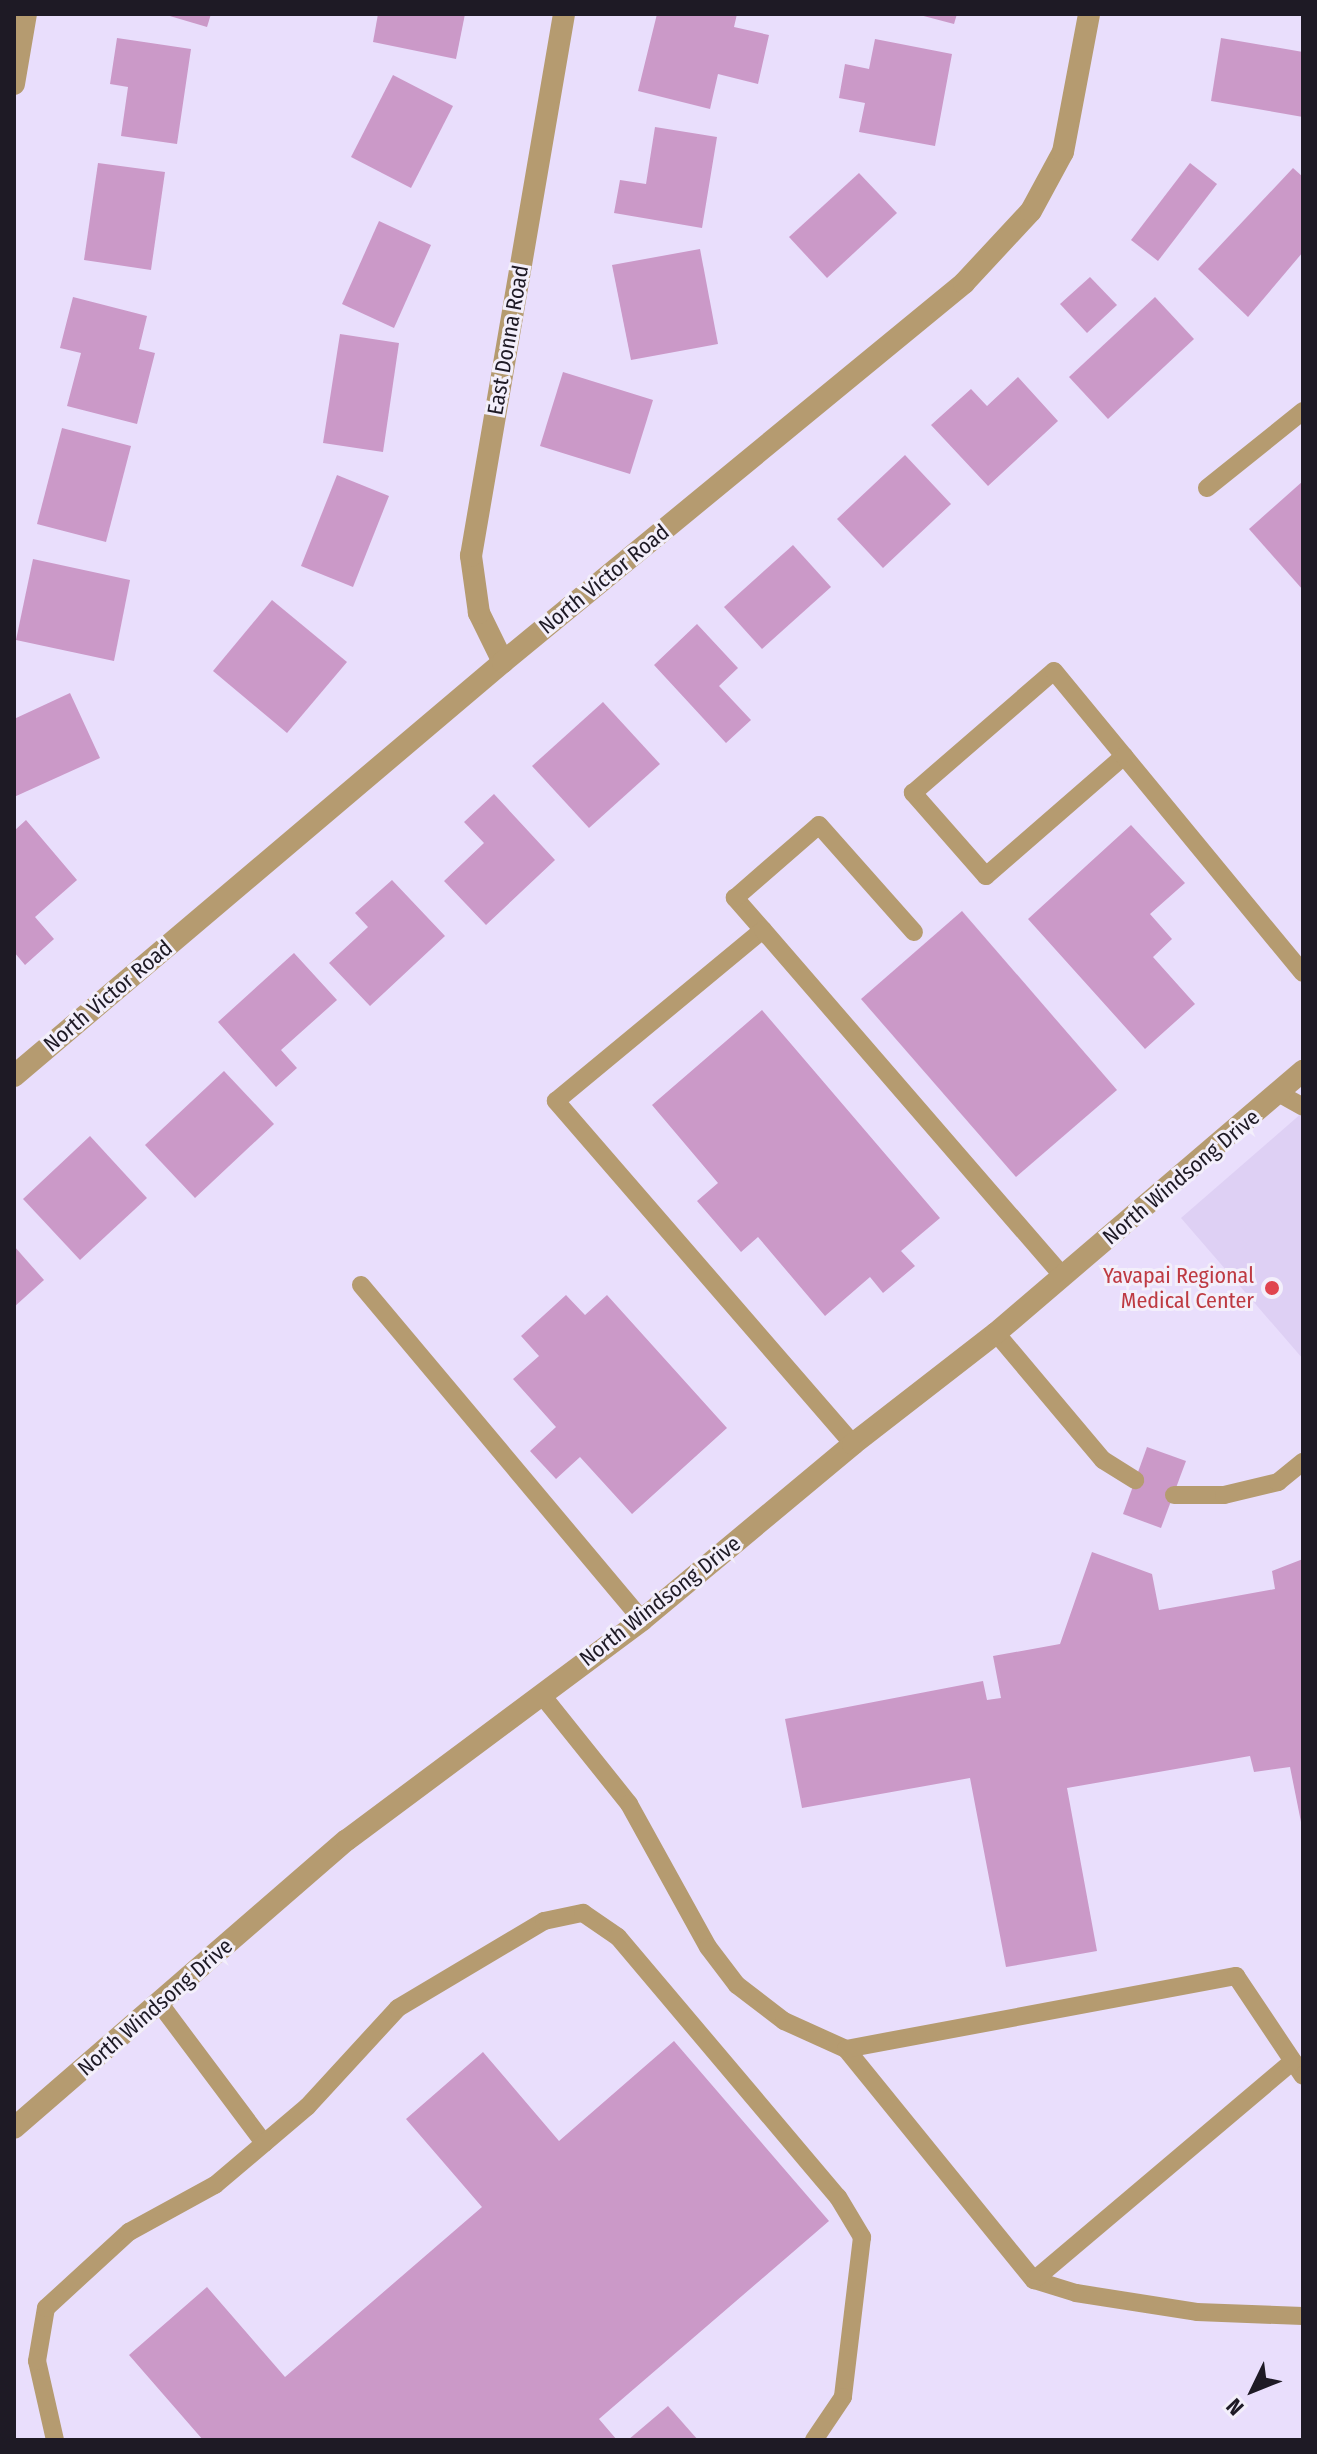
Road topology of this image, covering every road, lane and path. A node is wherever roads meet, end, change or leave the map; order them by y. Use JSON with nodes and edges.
{"nodes":[{"id":1,"x":26,"y":14,"type":"edge"},
{"id":2,"x":564,"y":14,"type":"edge"},
{"id":3,"x":1089,"y":14,"type":"edge"},
{"id":4,"x":14,"y":84,"type":"edge"},
{"id":5,"x":1303,"y":411,"type":"edge"},
{"id":6,"x":1207,"y":488,"type":"dead end"},
{"id":7,"x":503,"y":662,"type":"junction"},
{"id":8,"x":1124,"y":756,"type":"junction"},
{"id":9,"x":763,"y":930,"type":"junction"},
{"id":10,"x":914,"y":932,"type":"dead end"},
{"id":11,"x":1303,"y":973,"type":"edge"},
{"id":12,"x":1303,"y":1071,"type":"edge"},
{"id":13,"x":14,"y":1076,"type":"edge"},
{"id":14,"x":1280,"y":1094,"type":"junction"},
{"id":15,"x":1303,"y":1107,"type":"edge"},
{"id":16,"x":1063,"y":1276,"type":"junction"},
{"id":17,"x":361,"y":1285,"type":"dead end"},
{"id":18,"x":996,"y":1333,"type":"junction"},
{"id":19,"x":853,"y":1444,"type":"junction"},
{"id":20,"x":1303,"y":1462,"type":"edge"},
{"id":21,"x":1135,"y":1480,"type":"dead end"},
{"id":22,"x":1174,"y":1495,"type":"dead end"},
{"id":23,"x":642,"y":1620,"type":"junction"},
{"id":24,"x":541,"y":1694,"type":"junction"},
{"id":25,"x":160,"y":2004,"type":"junction"},
{"id":26,"x":846,"y":2049,"type":"junction"},
{"id":27,"x":1298,"y":2069,"type":"edge"},
{"id":28,"x":14,"y":2128,"type":"edge"},
{"id":29,"x":264,"y":2143,"type":"junction"},
{"id":30,"x":1034,"y":2280,"type":"junction"},
{"id":31,"x":1303,"y":2316,"type":"edge"},
{"id":32,"x":55,"y":2440,"type":"edge"},
{"id":33,"x":814,"y":2440,"type":"edge"}],
"edges":[{"from":1,"to":4,"type":"street"},
{"from":2,"to":7,"type":"street","name":"East Donna Road"},
{"from":3,"to":7,"type":"street","name":"North Victor Road"},
{"from":5,"to":6,"type":"lane"},
{"from":7,"to":13,"type":"street","name":"North Victor Road"},
{"from":8,"to":8,"type":"lane"},
{"from":8,"to":11,"type":"lane"},
{"from":9,"to":10,"type":"lane"},
{"from":9,"to":16,"type":"lane"},
{"from":9,"to":19,"type":"lane"},
{"from":12,"to":14,"type":"street","name":"North Windsong Drive"},
{"from":14,"to":15,"type":"lane"},
{"from":14,"to":16,"type":"street","name":"North Windsong Drive"},
{"from":16,"to":18,"type":"street","name":"North Windsong Drive"},
{"from":17,"to":23,"type":"lane"},
{"from":18,"to":19,"type":"street","name":"North Windsong Drive"},
{"from":18,"to":21,"type":"lane"},
{"from":19,"to":23,"type":"street","name":"North Windsong Drive"},
{"from":20,"to":22,"type":"lane"},
{"from":23,"to":24,"type":"street","name":"North Windsong Drive"},
{"from":24,"to":25,"type":"street","name":"North Windsong Drive"},
{"from":24,"to":26,"type":"lane"},
{"from":25,"to":28,"type":"street","name":"North Windsong Drive"},
{"from":25,"to":29,"type":"lane"},
{"from":26,"to":27,"type":"lane"},
{"from":26,"to":30,"type":"lane"},
{"from":27,"to":30,"type":"lane"},
{"from":29,"to":32,"type":"lane"},
{"from":29,"to":33,"type":"lane"},
{"from":30,"to":31,"type":"lane"}]}
